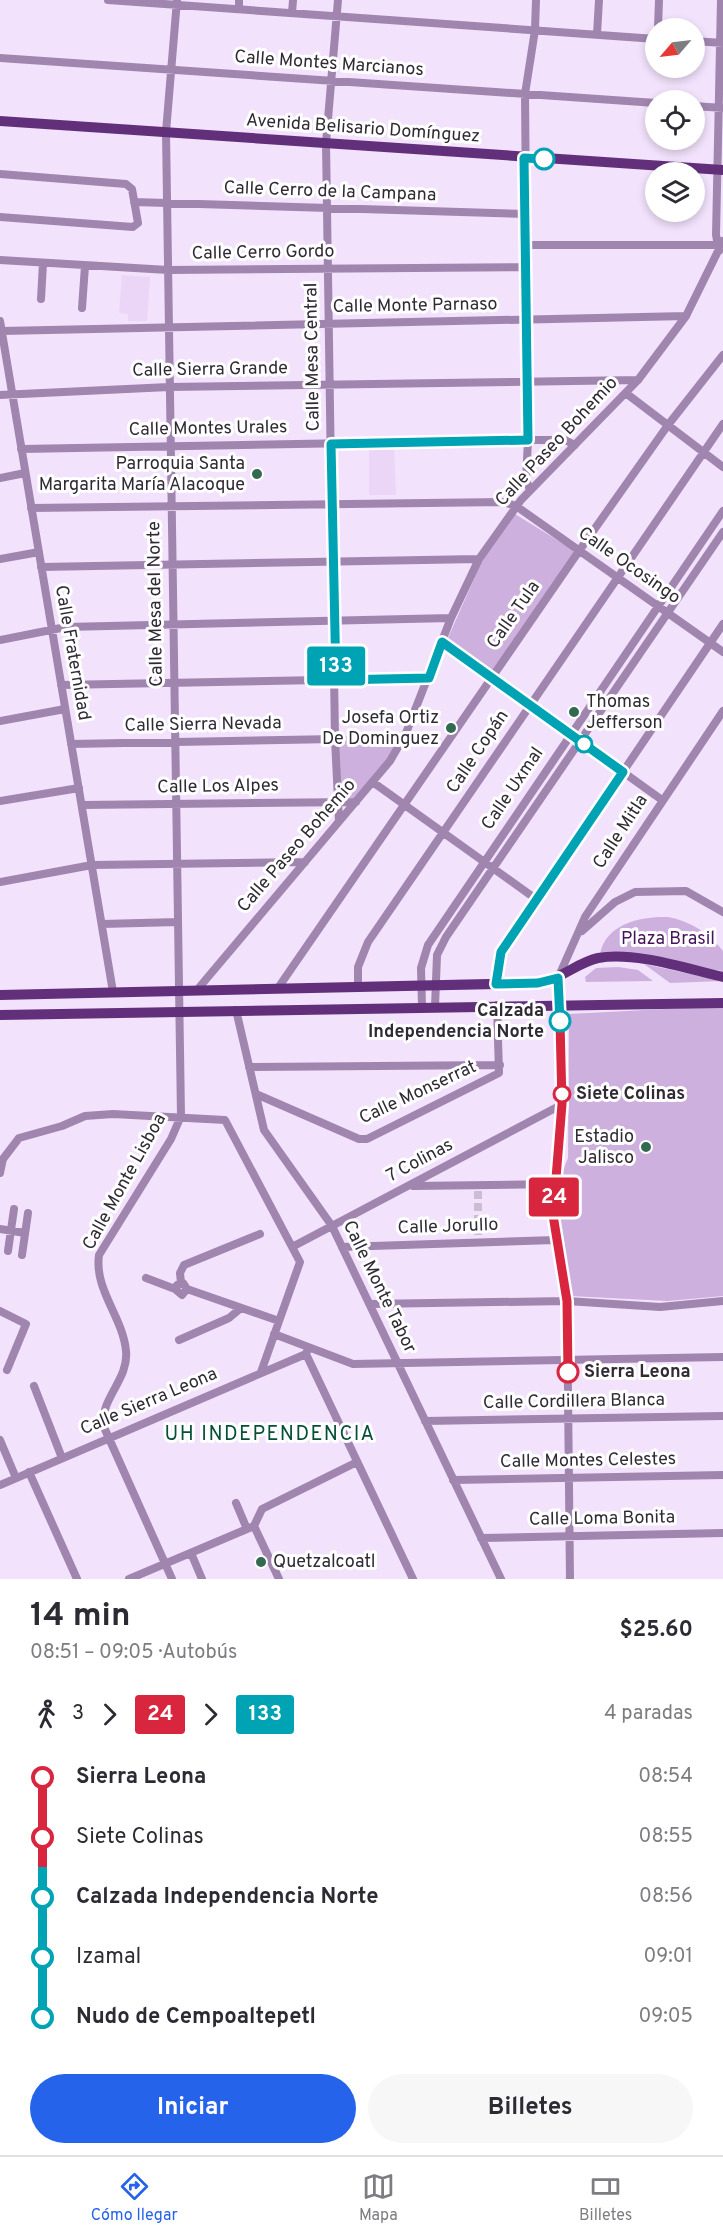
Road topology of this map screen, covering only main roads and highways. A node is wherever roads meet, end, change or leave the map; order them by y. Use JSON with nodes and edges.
{"nodes":[{"id":1,"x":0,"y":121,"type":"edge"},
{"id":2,"x":720,"y":170,"type":"edge"},
{"id":3,"x":723,"y":977,"type":"edge"},
{"id":4,"x":0,"y":995,"type":"edge"},
{"id":5,"x":723,"y":1003,"type":"edge"},
{"id":6,"x":0,"y":1015,"type":"edge"}],
"edges":[{"from":1,"to":2,"type":"main road","name":"Avenida Belisario Domínguez"},
{"from":3,"to":4,"type":"main road"},
{"from":5,"to":6,"type":"main road"}]}
